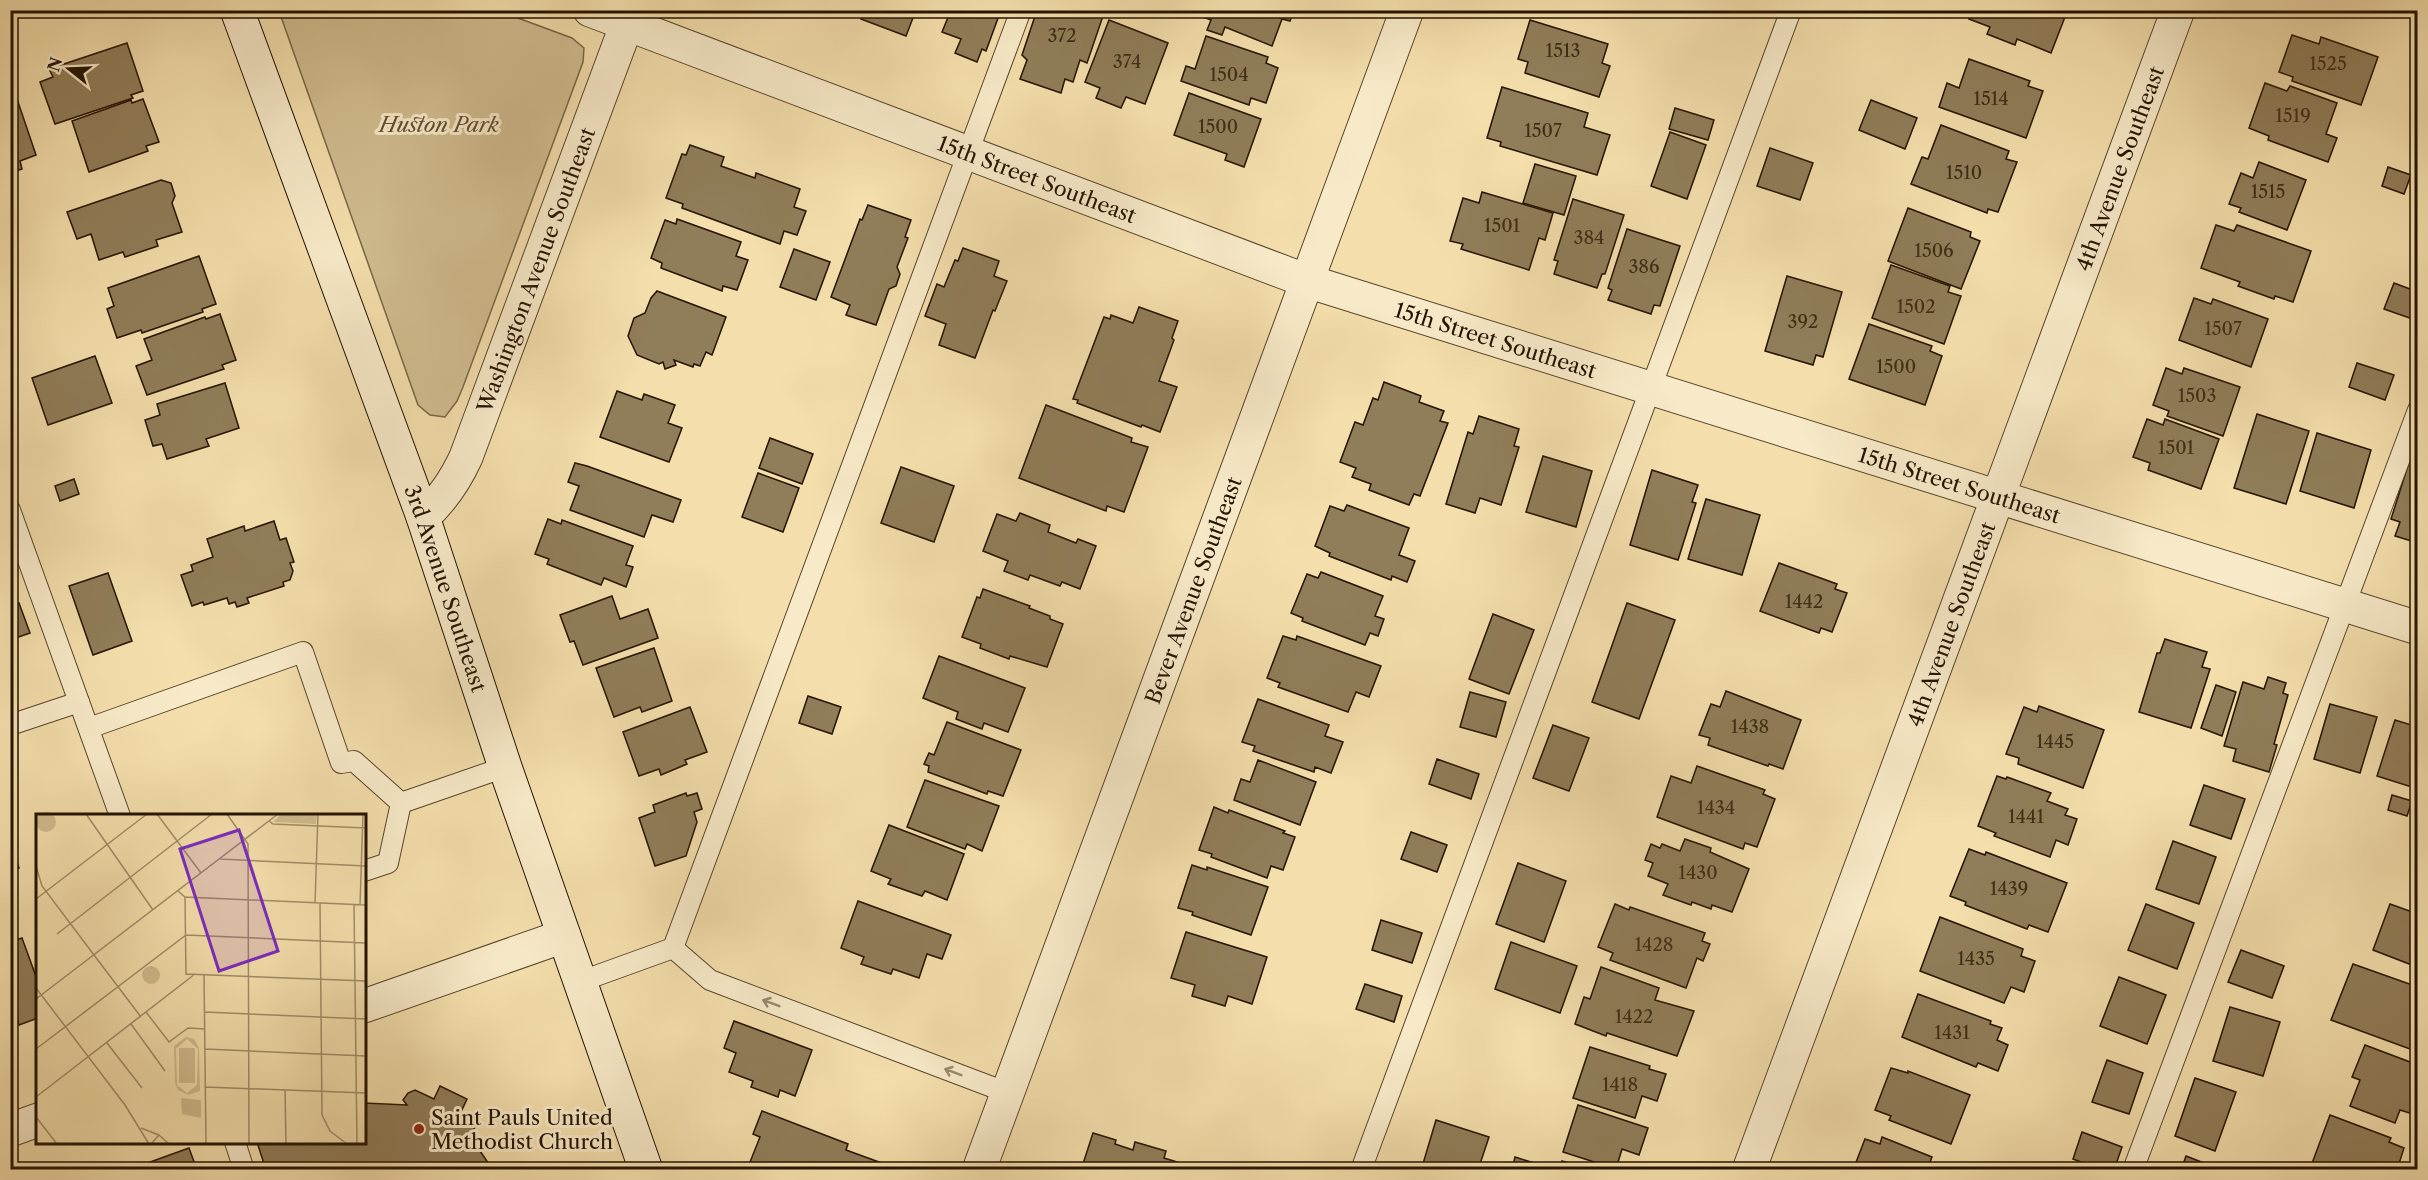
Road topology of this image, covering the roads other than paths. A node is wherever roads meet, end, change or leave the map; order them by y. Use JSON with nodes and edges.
{"nodes":[{"id":1,"x":237,"y":10,"type":"edge"},
{"id":2,"x":590,"y":10,"type":"edge"},
{"id":3,"x":1021,"y":10,"type":"edge"},
{"id":4,"x":1407,"y":10,"type":"edge"},
{"id":5,"x":1791,"y":10,"type":"edge"},
{"id":6,"x":2178,"y":10,"type":"edge"},
{"id":7,"x":629,"y":17,"type":"edge"},
{"id":8,"x":968,"y":153,"type":"junction"},
{"id":9,"x":1307,"y":281,"type":"junction"},
{"id":10,"x":1650,"y":388,"type":"junction"},
{"id":11,"x":2418,"y":410,"type":"edge"},
{"id":12,"x":1998,"y":498,"type":"junction"},
{"id":13,"x":10,"y":510,"type":"edge"},
{"id":14,"x":423,"y":517,"type":"junction"},
{"id":15,"x":2345,"y":606,"type":"junction"},
{"id":16,"x":2418,"y":628,"type":"edge"},
{"id":17,"x":79,"y":702,"type":"junction"},
{"id":18,"x":10,"y":725,"type":"edge"},
{"id":19,"x":89,"y":728,"type":"junction"},
{"id":20,"x":505,"y":767,"type":"junction"},
{"id":21,"x":401,"y":803,"type":"junction"},
{"id":22,"x":119,"y":814,"type":"edge"},
{"id":23,"x":366,"y":870,"type":"edge"},
{"id":24,"x":564,"y":936,"type":"junction"},
{"id":25,"x":673,"y":948,"type":"junction"},
{"id":26,"x":579,"y":982,"type":"junction"},
{"id":27,"x":366,"y":1005,"type":"edge"},
{"id":28,"x":1008,"y":1093,"type":"junction"},
{"id":29,"x":36,"y":1121,"type":"edge"},
{"id":30,"x":10,"y":1130,"type":"edge"},
{"id":31,"x":235,"y":1144,"type":"edge"},
{"id":32,"x":244,"y":1170,"type":"edge"},
{"id":33,"x":646,"y":1170,"type":"edge"},
{"id":34,"x":980,"y":1170,"type":"edge"},
{"id":35,"x":1362,"y":1170,"type":"edge"},
{"id":36,"x":1749,"y":1170,"type":"edge"},
{"id":37,"x":2133,"y":1170,"type":"edge"}],
"edges":[{"from":1,"to":14,"type":"street","name":"3rd Avenue Southeast"},
{"from":2,"to":7,"type":"street","name":"15th Street Southeast"},
{"from":3,"to":8,"type":"lane"},
{"from":4,"to":9,"type":"street","name":"Bever Avenue Southeast"},
{"from":5,"to":10,"type":"lane"},
{"from":6,"to":12,"type":"street","name":"4th Avenue Southeast"},
{"from":7,"to":8,"type":"street","name":"15th Street Southeast"},
{"from":7,"to":14,"type":"street","name":"Washington Avenue Southeast"},
{"from":8,"to":9,"type":"street","name":"15th Street Southeast"},
{"from":8,"to":25,"type":"lane"},
{"from":9,"to":10,"type":"street","name":"15th Street Southeast"},
{"from":9,"to":28,"type":"street","name":"Bever Avenue Southeast"},
{"from":10,"to":12,"type":"street","name":"15th Street Southeast"},
{"from":10,"to":35,"type":"lane"},
{"from":11,"to":15,"type":"lane"},
{"from":12,"to":15,"type":"street","name":"15th Street Southeast"},
{"from":12,"to":36,"type":"street","name":"4th Avenue Southeast"},
{"from":13,"to":17,"type":"lane"},
{"from":14,"to":20,"type":"street","name":"3rd Avenue Southeast"},
{"from":15,"to":16,"type":"street","name":"15th Street Southeast"},
{"from":15,"to":37,"type":"lane"},
{"from":17,"to":18,"type":"lane"},
{"from":17,"to":19,"type":"lane"},
{"from":19,"to":21,"type":"lane"},
{"from":19,"to":22,"type":"lane"},
{"from":20,"to":21,"type":"lane"},
{"from":20,"to":24,"type":"street","name":"3rd Avenue Southeast"},
{"from":21,"to":23,"type":"lane"},
{"from":24,"to":26,"type":"street","name":"3rd Avenue Southeast"},
{"from":24,"to":27,"type":"street"},
{"from":25,"to":26,"type":"lane"},
{"from":28,"to":25,"type":"lane","one_way":true},
{"from":26,"to":33,"type":"street","name":"3rd Avenue Southeast"},
{"from":28,"to":34,"type":"street","name":"Bever Avenue Southeast"},
{"from":29,"to":30,"type":"street"},
{"from":31,"to":32,"type":"lane"}]}
